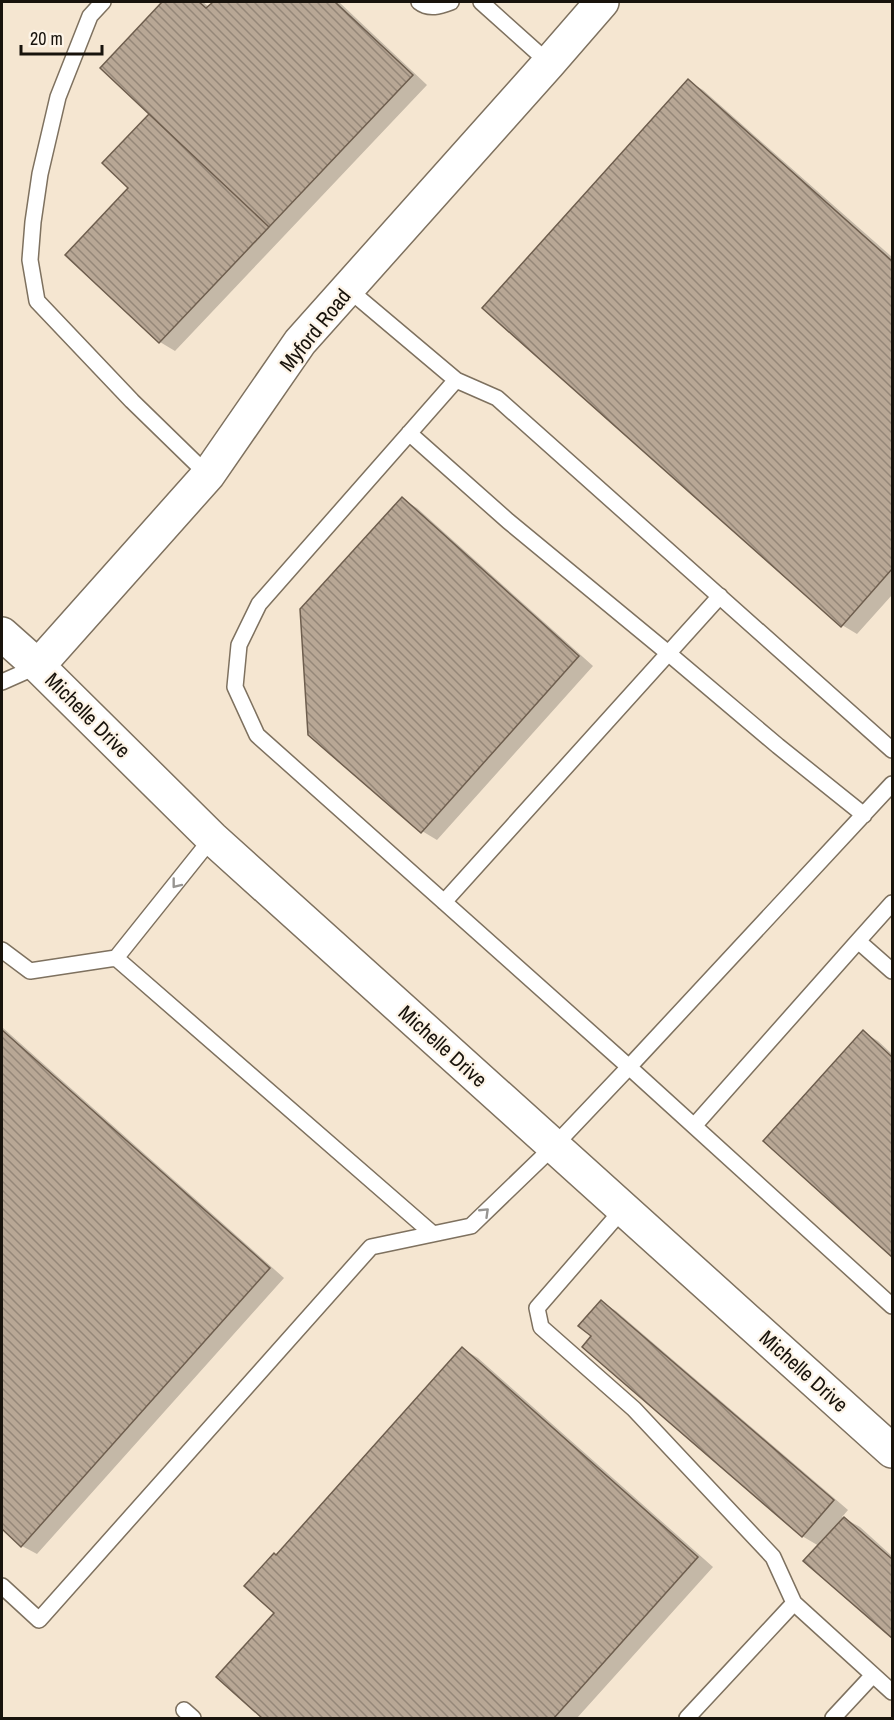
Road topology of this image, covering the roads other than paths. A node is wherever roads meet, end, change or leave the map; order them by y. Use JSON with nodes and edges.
{"nodes":[{"id":1,"x":103,"y":2,"type":"edge"},
{"id":2,"x":419,"y":2,"type":"edge"},
{"id":3,"x":452,"y":2,"type":"edge"},
{"id":4,"x":481,"y":2,"type":"edge"},
{"id":5,"x":602,"y":2,"type":"edge"},
{"id":6,"x":549,"y":63,"type":"junction"},
{"id":7,"x":348,"y":289,"type":"junction"},
{"id":8,"x":456,"y":380,"type":"junction"},
{"id":9,"x":408,"y":434,"type":"junction"},
{"id":10,"x":208,"y":475,"type":"junction"},
{"id":11,"x":720,"y":596,"type":"junction"},
{"id":12,"x":2,"y":634,"type":"edge"},
{"id":13,"x":668,"y":653,"type":"junction"},
{"id":14,"x":38,"y":666,"type":"junction"},
{"id":15,"x":2,"y":682,"type":"edge"},
{"id":16,"x":892,"y":750,"type":"edge"},
{"id":17,"x":892,"y":784,"type":"edge"},
{"id":18,"x":864,"y":814,"type":"junction"},
{"id":19,"x":212,"y":838,"type":"junction"},
{"id":20,"x":444,"y":902,"type":"junction"},
{"id":21,"x":892,"y":903,"type":"edge"},
{"id":22,"x":858,"y":940,"type":"junction"},
{"id":23,"x":2,"y":950,"type":"edge"},
{"id":24,"x":116,"y":958,"type":"junction"},
{"id":25,"x":892,"y":971,"type":"edge"},
{"id":26,"x":629,"y":1067,"type":"junction"},
{"id":27,"x":694,"y":1126,"type":"junction"},
{"id":28,"x":554,"y":1146,"type":"junction"},
{"id":29,"x":623,"y":1209,"type":"junction"},
{"id":30,"x":433,"y":1234,"type":"junction"},
{"id":31,"x":892,"y":1306,"type":"edge"},
{"id":32,"x":892,"y":1450,"type":"edge"},
{"id":33,"x":2,"y":1586,"type":"edge"},
{"id":34,"x":794,"y":1603,"type":"junction"},
{"id":35,"x":873,"y":1675,"type":"junction"},
{"id":36,"x":892,"y":1692,"type":"edge"},
{"id":37,"x":687,"y":1719,"type":"edge"},
{"id":38,"x":833,"y":1719,"type":"edge"}],
"edges":[{"from":1,"to":10,"type":"lane"},
{"from":2,"to":3,"type":"lane"},
{"from":4,"to":6,"type":"lane"},
{"from":5,"to":6,"type":"street","name":"Myford Road"},
{"from":6,"to":7,"type":"street","name":"Myford Road"},
{"from":7,"to":8,"type":"lane"},
{"from":7,"to":10,"type":"street","name":"Myford Road"},
{"from":8,"to":9,"type":"lane"},
{"from":8,"to":11,"type":"lane"},
{"from":9,"to":13,"type":"lane"},
{"from":9,"to":20,"type":"lane"},
{"from":10,"to":14,"type":"street","name":"Myford Road"},
{"from":11,"to":13,"type":"lane"},
{"from":11,"to":16,"type":"lane"},
{"from":12,"to":14,"type":"street","name":"Michelle Drive"},
{"from":13,"to":18,"type":"lane"},
{"from":13,"to":20,"type":"lane"},
{"from":14,"to":15,"type":"lane"},
{"from":14,"to":19,"type":"street","name":"Michelle Drive"},
{"from":17,"to":18,"type":"lane"},
{"from":18,"to":26,"type":"lane"},
{"from":19,"to":24,"type":"lane","one_way":true},
{"from":19,"to":28,"type":"street","name":"Michelle Drive"},
{"from":20,"to":26,"type":"lane"},
{"from":21,"to":22,"type":"lane"},
{"from":22,"to":25,"type":"lane"},
{"from":22,"to":27,"type":"lane"},
{"from":23,"to":24,"type":"lane"},
{"from":24,"to":30,"type":"lane"},
{"from":26,"to":27,"type":"lane"},
{"from":26,"to":28,"type":"lane"},
{"from":27,"to":31,"type":"lane"},
{"from":28,"to":29,"type":"street","name":"Michelle Drive"},
{"from":30,"to":28,"type":"lane","one_way":true},
{"from":29,"to":32,"type":"street","name":"Michelle Drive"},
{"from":29,"to":34,"type":"lane"},
{"from":30,"to":33,"type":"lane"},
{"from":34,"to":35,"type":"lane"},
{"from":34,"to":37,"type":"lane"},
{"from":35,"to":36,"type":"lane"},
{"from":35,"to":38,"type":"lane"}]}
